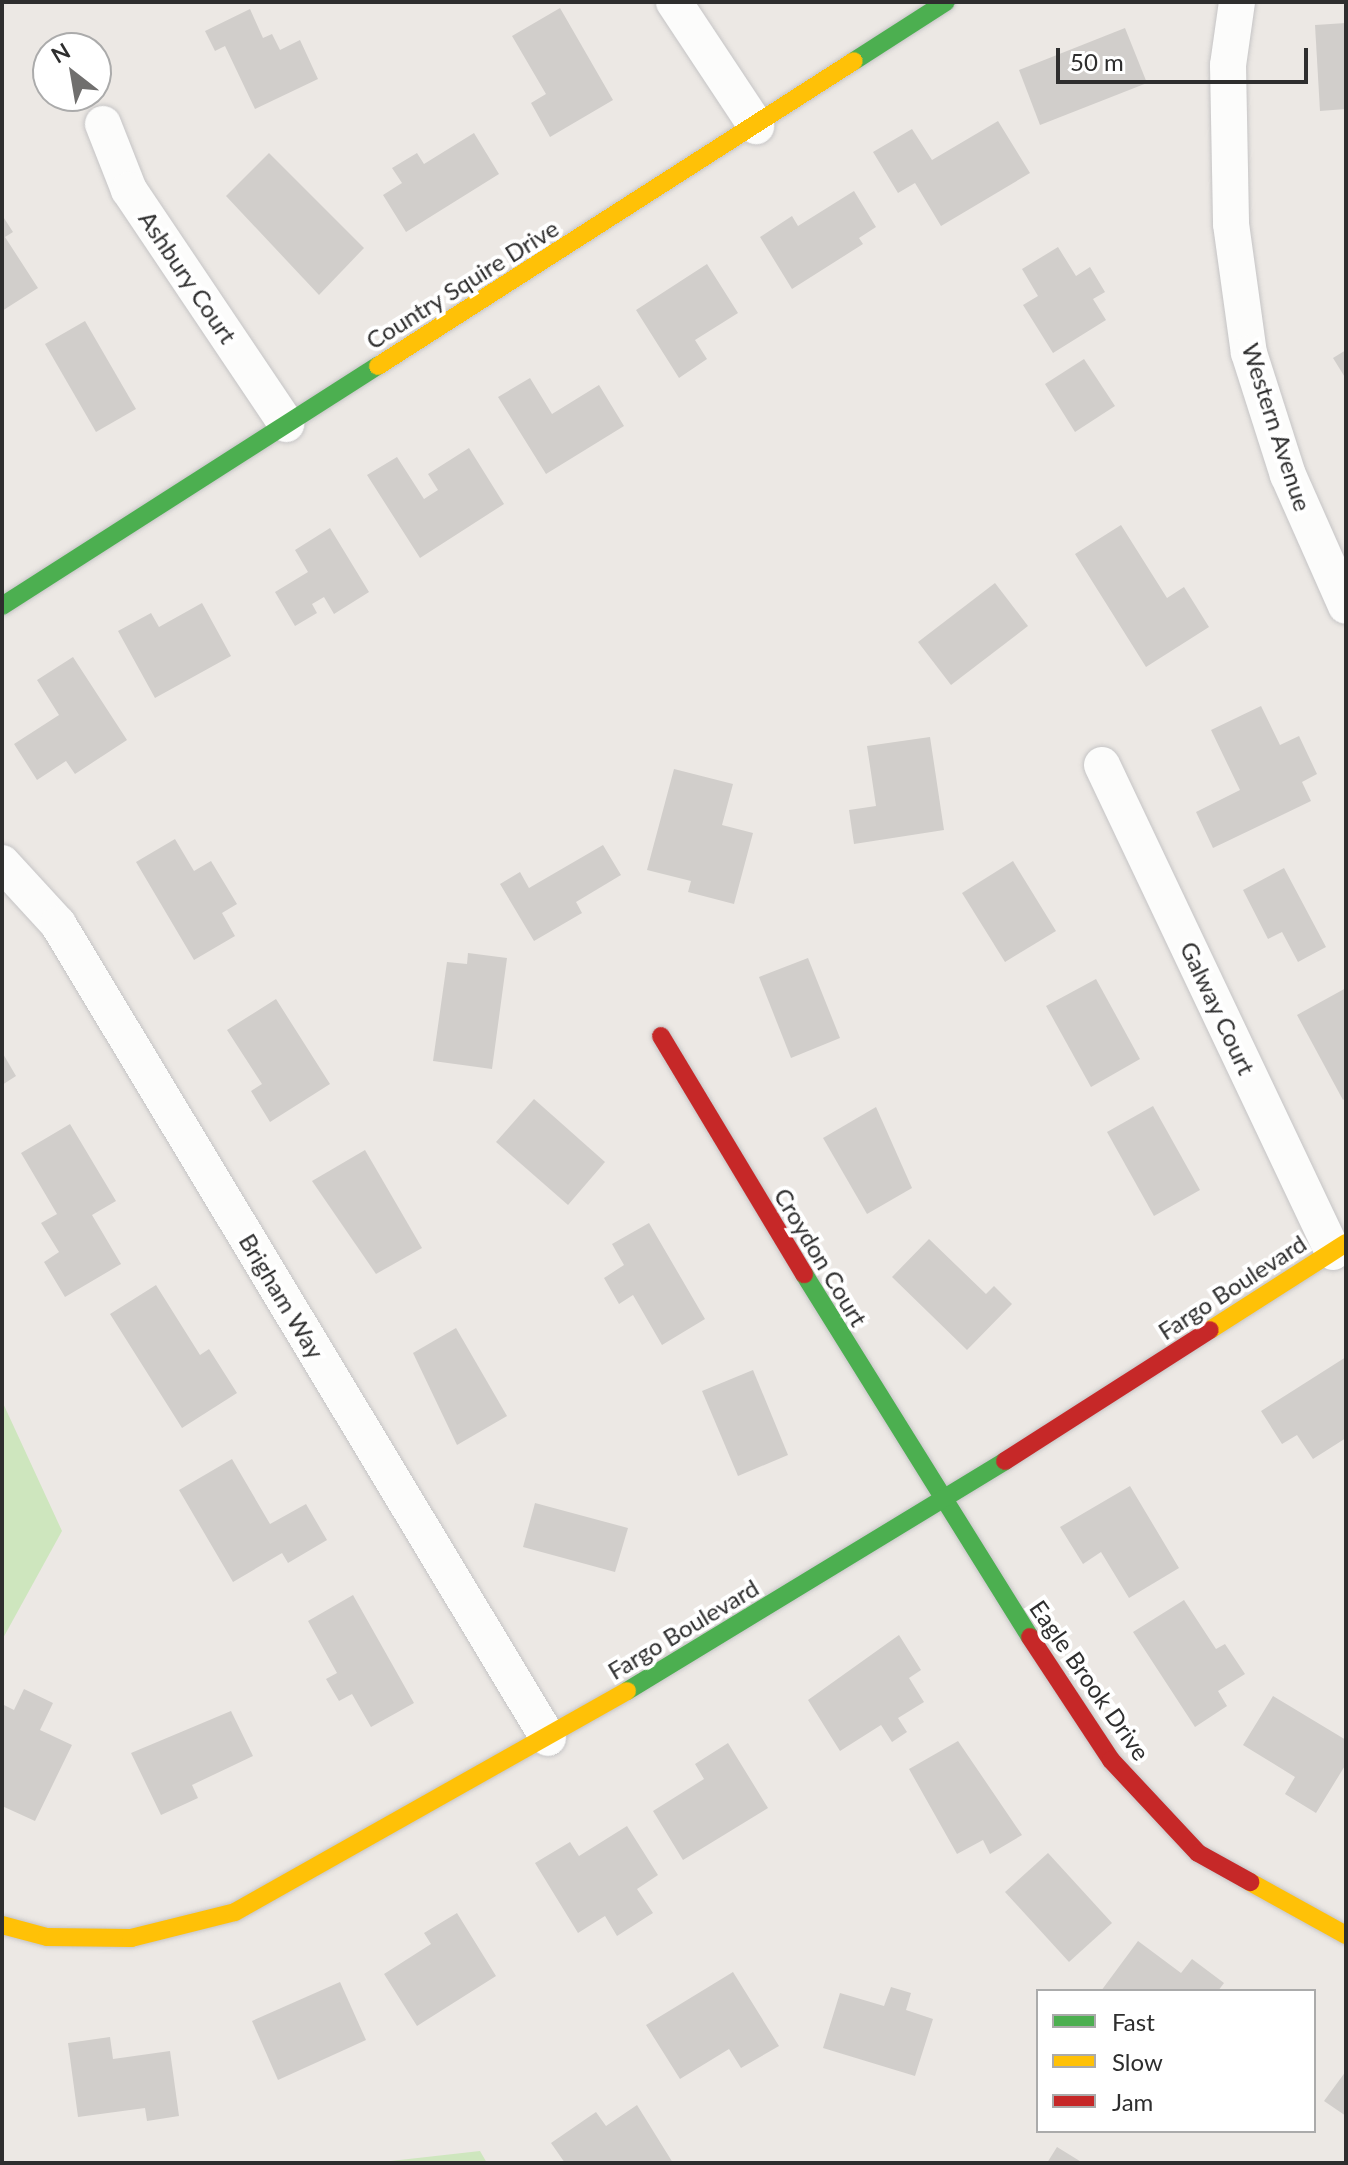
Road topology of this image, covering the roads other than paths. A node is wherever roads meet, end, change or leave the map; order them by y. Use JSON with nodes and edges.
{"nodes":[{"id":1,"x":674,"y":2,"type":"edge"},
{"id":2,"x":946,"y":2,"type":"edge"},
{"id":3,"x":1237,"y":2,"type":"edge"},
{"id":4,"x":103,"y":124,"type":"dead end"},
{"id":5,"x":756,"y":126,"type":"junction"},
{"id":6,"x":286,"y":424,"type":"junction"},
{"id":7,"x":1332,"y":539,"type":"edge"},
{"id":8,"x":2,"y":606,"type":"edge"},
{"id":9,"x":1346,"y":606,"type":"edge"},
{"id":10,"x":1102,"y":765,"type":"dead end"},
{"id":11,"x":2,"y":863,"type":"edge"},
{"id":12,"x":661,"y":1036,"type":"dead end"},
{"id":13,"x":1340,"y":1248,"type":"edge"},
{"id":14,"x":941,"y":1502,"type":"junction"},
{"id":15,"x":548,"y":1738,"type":"junction"},
{"id":16,"x":2,"y":1925,"type":"edge"},
{"id":17,"x":1346,"y":1935,"type":"edge"}],
"edges":[{"from":1,"to":5,"type":"street"},
{"from":2,"to":5,"type":"street","name":"Country Squire Drive"},
{"from":3,"to":7,"type":"street","name":"Western Avenue"},
{"from":4,"to":6,"type":"street","name":"Ashbury Court"},
{"from":5,"to":6,"type":"street","name":"Country Squire Drive"},
{"from":6,"to":8,"type":"street","name":"Country Squire Drive"},
{"from":7,"to":9,"type":"street","name":"Western Avenue"},
{"from":10,"to":13,"type":"street","name":"Galway Court"},
{"from":11,"to":15,"type":"street","name":"Brigham Way"},
{"from":12,"to":14,"type":"street","name":"Croydon Court"},
{"from":13,"to":14,"type":"street","name":"Fargo Boulevard"},
{"from":14,"to":15,"type":"street","name":"Fargo Boulevard"},
{"from":14,"to":17,"type":"street","name":"Eagle Brook Drive"},
{"from":15,"to":16,"type":"street","name":"Fargo Boulevard"}]}
